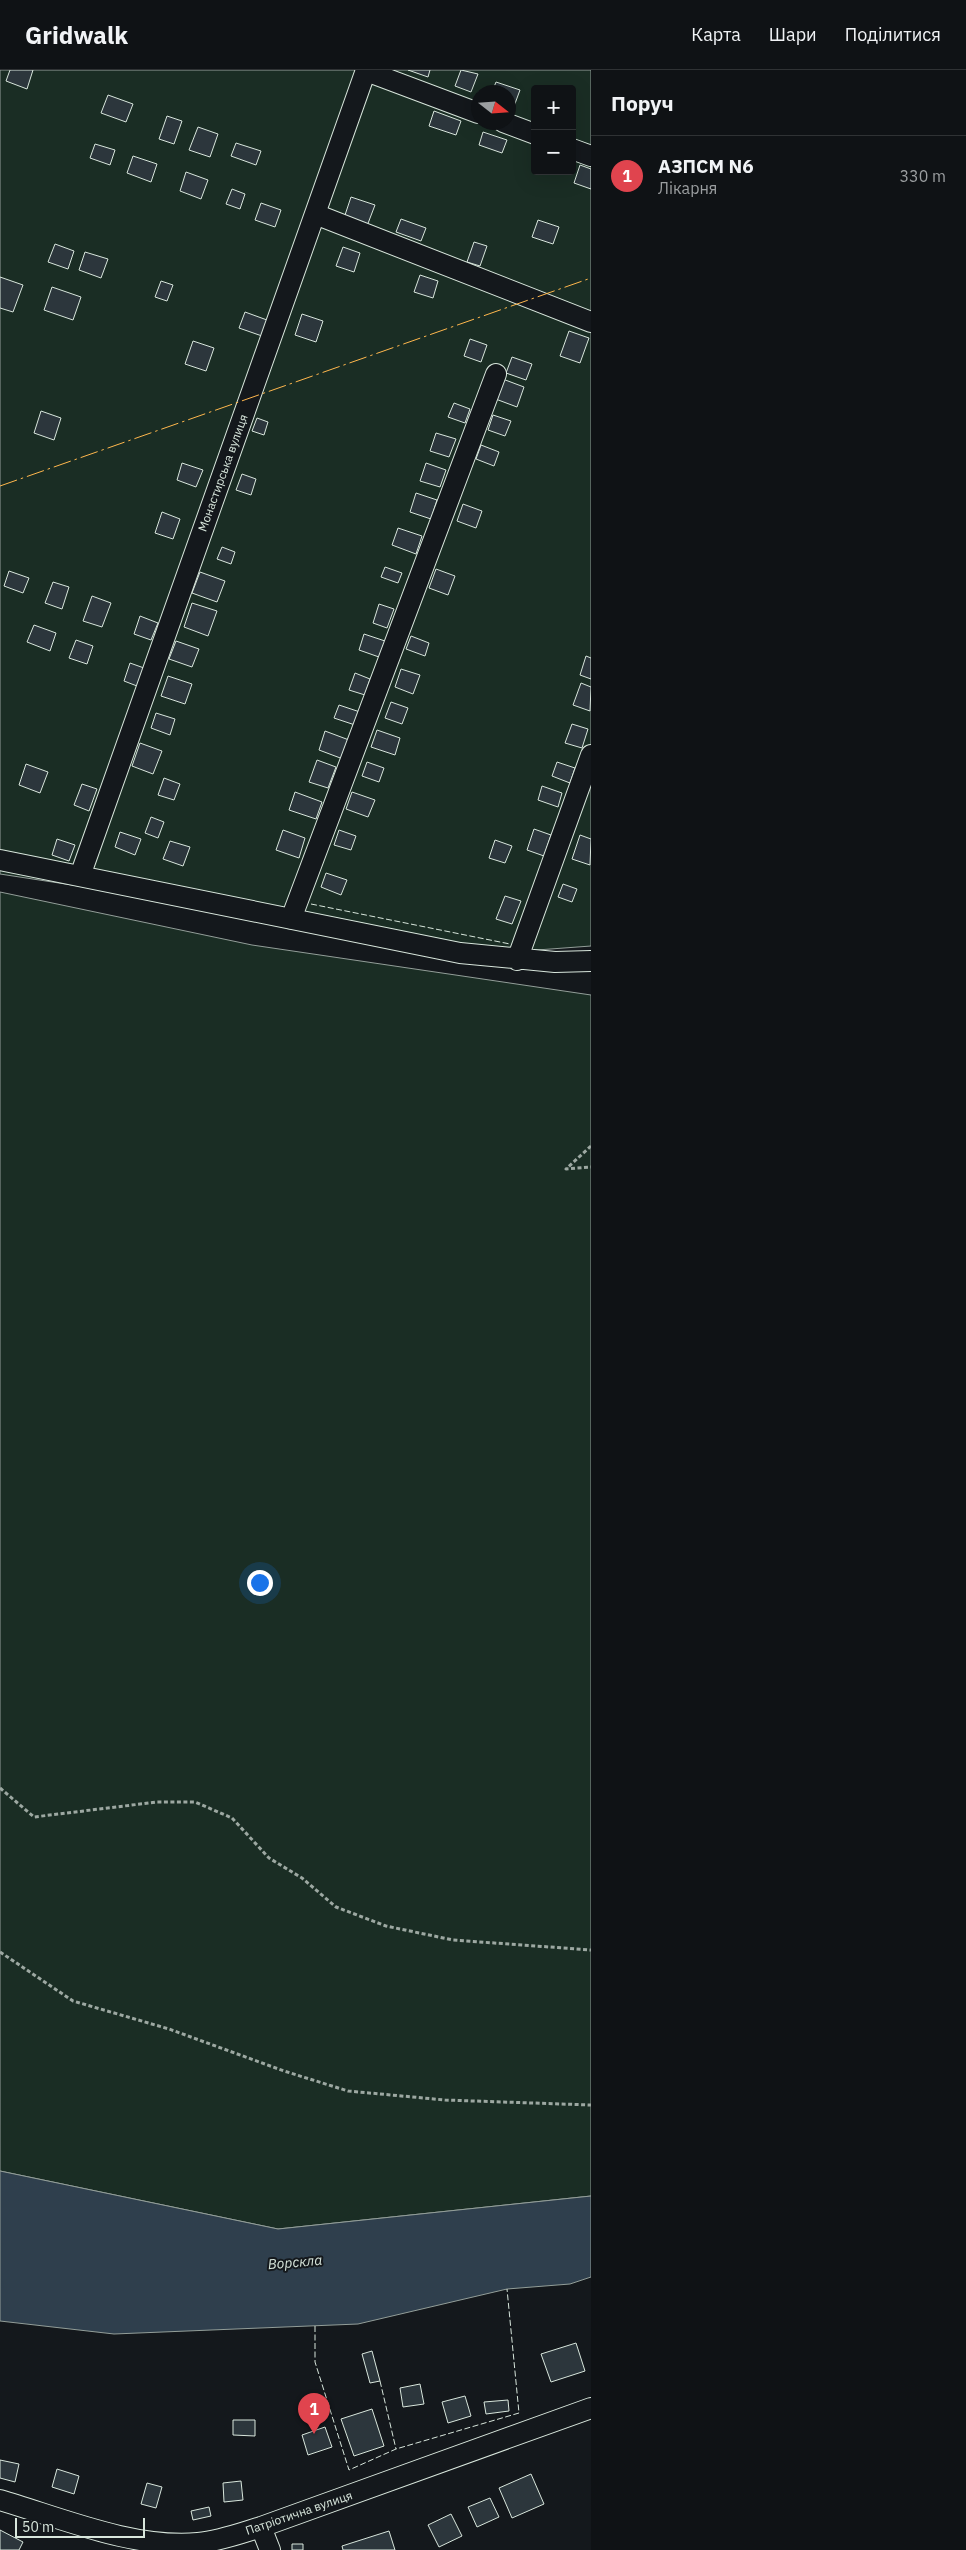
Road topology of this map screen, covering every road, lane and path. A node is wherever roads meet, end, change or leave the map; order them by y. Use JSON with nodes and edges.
{"nodes":[{"id":1,"x":366,"y":70,"type":"edge"},
{"id":2,"x":471,"y":110,"type":"edge"},
{"id":3,"x":516,"y":127,"type":"edge"},
{"id":4,"x":531,"y":132,"type":"edge"},
{"id":5,"x":576,"y":150,"type":"edge"},
{"id":6,"x":591,"y":156,"type":"edge"},
{"id":7,"x":315,"y":214,"type":"junction"},
{"id":8,"x":591,"y":322,"type":"edge"},
{"id":9,"x":496,"y":374,"type":"dead end"},
{"id":10,"x":591,"y":754,"type":"edge"},
{"id":11,"x":0,"y":860,"type":"edge"},
{"id":12,"x":80,"y":876,"type":"junction"},
{"id":13,"x":291,"y":919,"type":"junction"},
{"id":14,"x":517,"y":960,"type":"junction"},
{"id":15,"x":591,"y":961,"type":"edge"},
{"id":16,"x":591,"y":1146,"type":"edge"},
{"id":17,"x":591,"y":1167,"type":"edge"},
{"id":18,"x":0,"y":1788,"type":"edge"},
{"id":19,"x":591,"y":1950,"type":"edge"},
{"id":20,"x":0,"y":1952,"type":"edge"},
{"id":21,"x":591,"y":2105,"type":"edge"},
{"id":22,"x":591,"y":2408,"type":"edge"},
{"id":23,"x":0,"y":2500,"type":"edge"},
{"id":24,"x":261,"y":2527,"type":"junction"},
{"id":25,"x":270,"y":2550,"type":"edge"}],
"edges":[{"from":1,"to":2,"type":"street"},
{"from":1,"to":7,"type":"street","name":"Монастирська вулиця"},
{"from":3,"to":4,"type":"street"},
{"from":5,"to":6,"type":"street"},
{"from":7,"to":8,"type":"street"},
{"from":7,"to":12,"type":"street","name":"Монастирська вулиця"},
{"from":9,"to":13,"type":"street"},
{"from":10,"to":14,"type":"street"},
{"from":11,"to":12,"type":"street"},
{"from":12,"to":13,"type":"street"},
{"from":13,"to":14,"type":"street"},
{"from":14,"to":15,"type":"street"},
{"from":16,"to":17,"type":"path"},
{"from":18,"to":19,"type":"path"},
{"from":20,"to":21,"type":"path"},
{"from":22,"to":24,"type":"street","name":"Патріотична вулиця"},
{"from":23,"to":24,"type":"street","name":"Патріотична вулиця"},
{"from":24,"to":25,"type":"street"}]}
